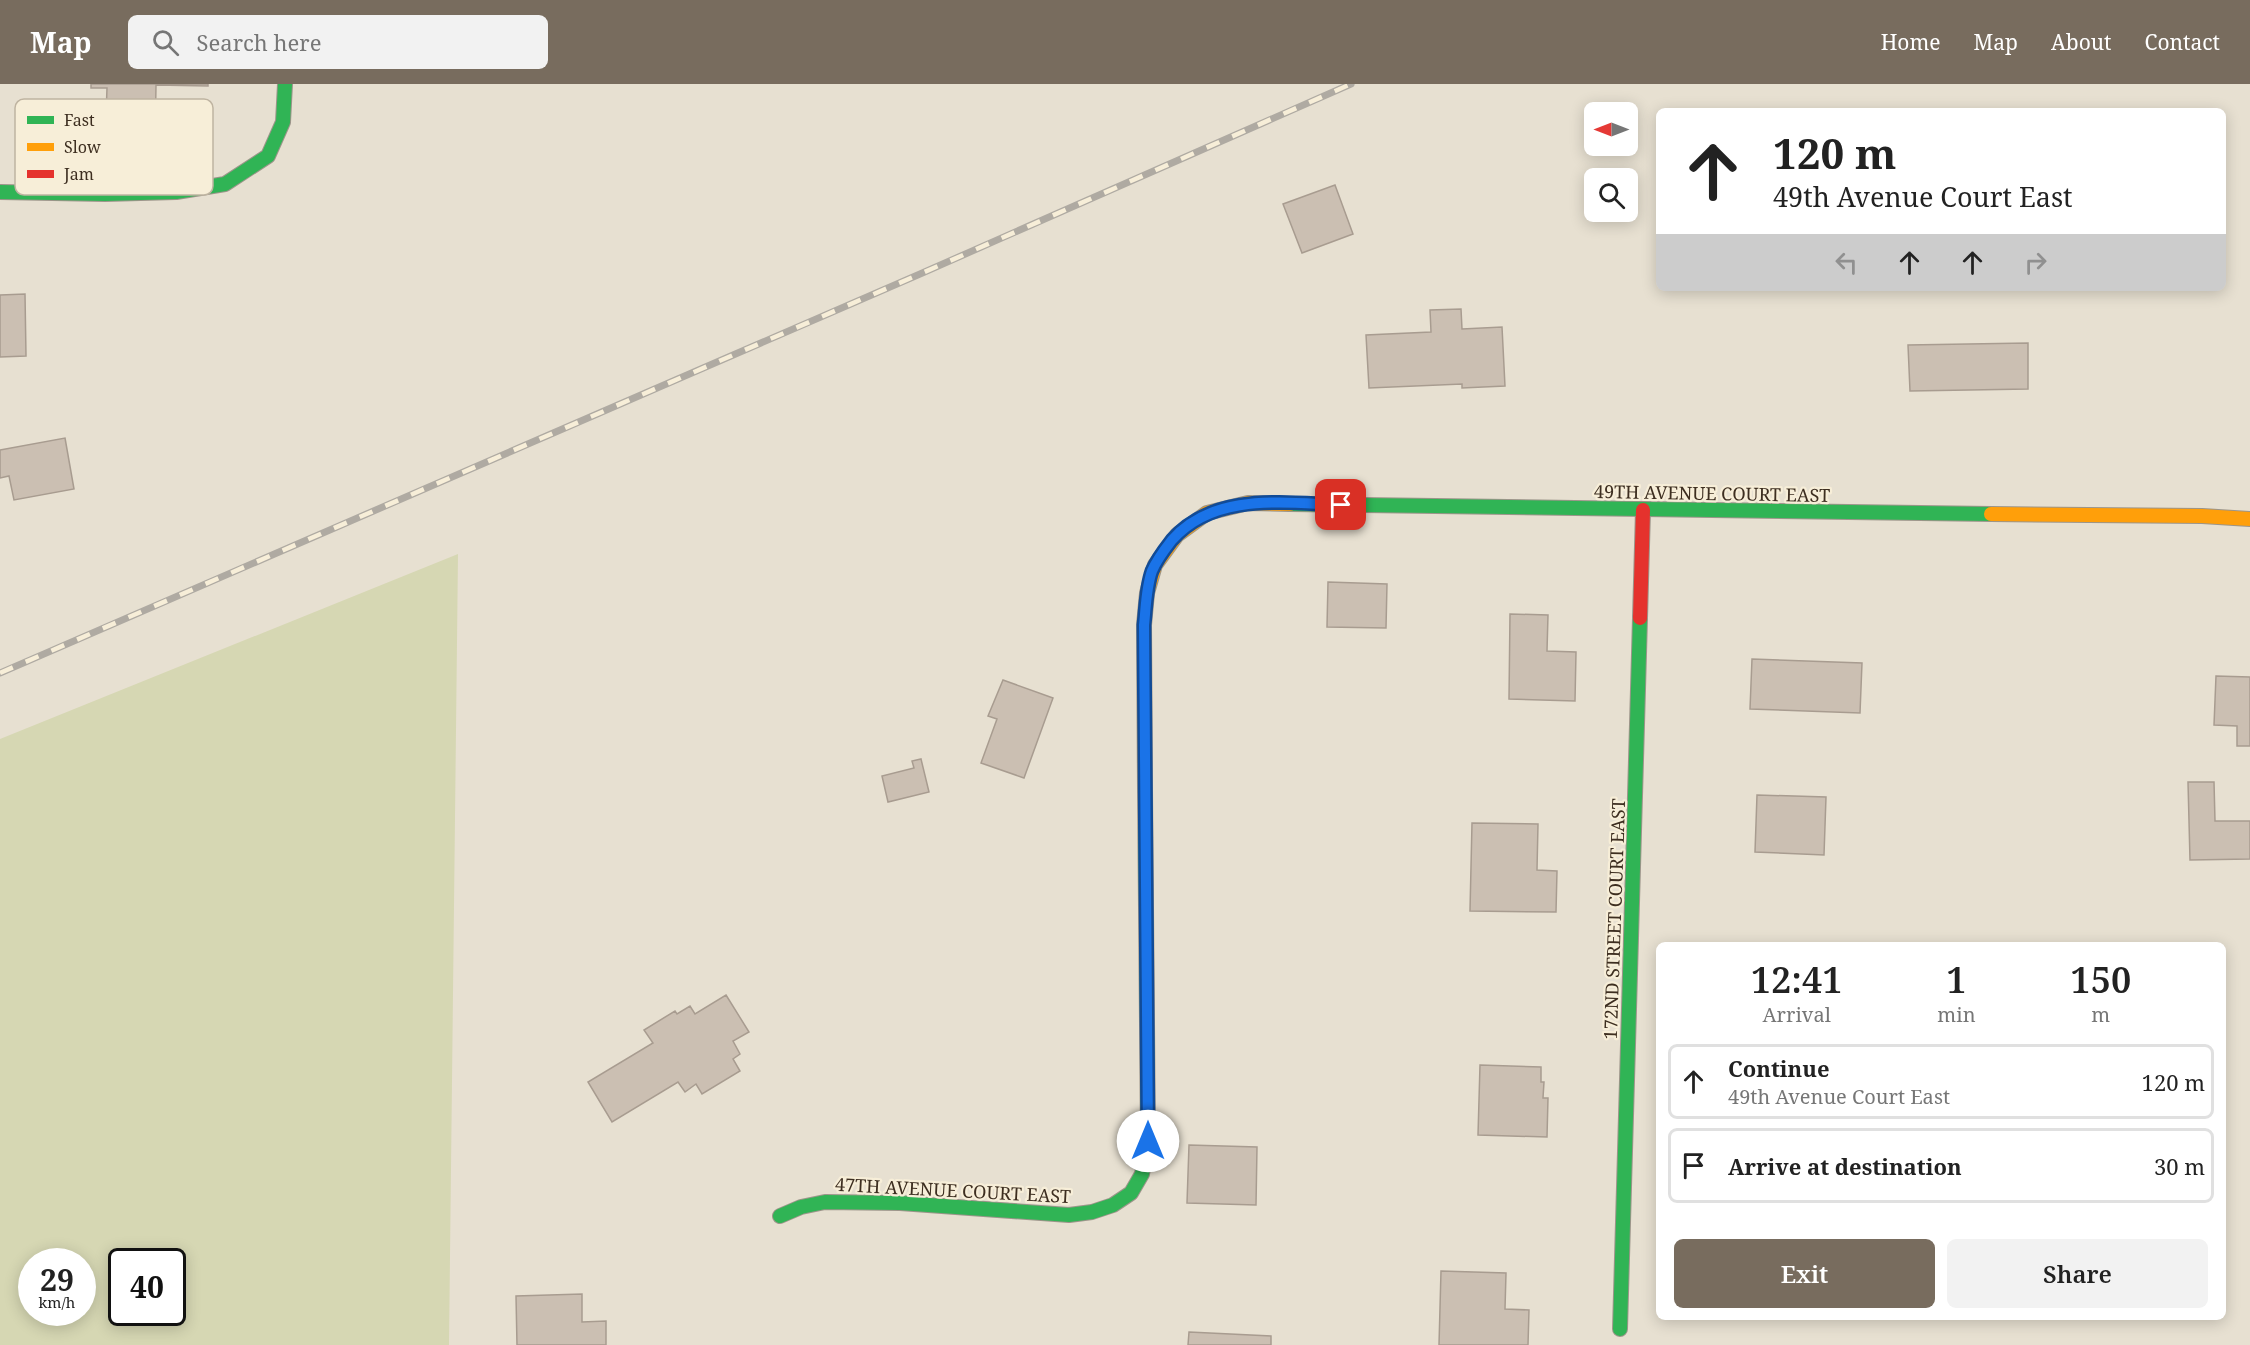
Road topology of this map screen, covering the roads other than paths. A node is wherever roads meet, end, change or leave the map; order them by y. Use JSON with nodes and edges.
{"nodes":[{"id":1,"x":285,"y":84,"type":"edge"},
{"id":2,"x":213,"y":186,"type":"edge"},
{"id":3,"x":0,"y":192,"type":"edge"},
{"id":4,"x":15,"y":192,"type":"edge"},
{"id":5,"x":1643,"y":510,"type":"junction"},
{"id":6,"x":2250,"y":519,"type":"edge"},
{"id":7,"x":1125,"y":1200,"type":"joint"},
{"id":8,"x":780,"y":1216,"type":"dead end"},
{"id":9,"x":1620,"y":1329,"type":"dead end"}],
"edges":[{"from":1,"to":2,"type":"street"},
{"from":3,"to":4,"type":"street"},
{"from":5,"to":6,"type":"street","name":"49TH AVENUE COURT EAST"},
{"from":5,"to":7,"type":"street","name":"49TH AVENUE COURT EAST"},
{"from":5,"to":9,"type":"street","name":"172ND STREET COURT EAST"},
{"from":7,"to":8,"type":"street","name":"47TH AVENUE COURT EAST"}]}
